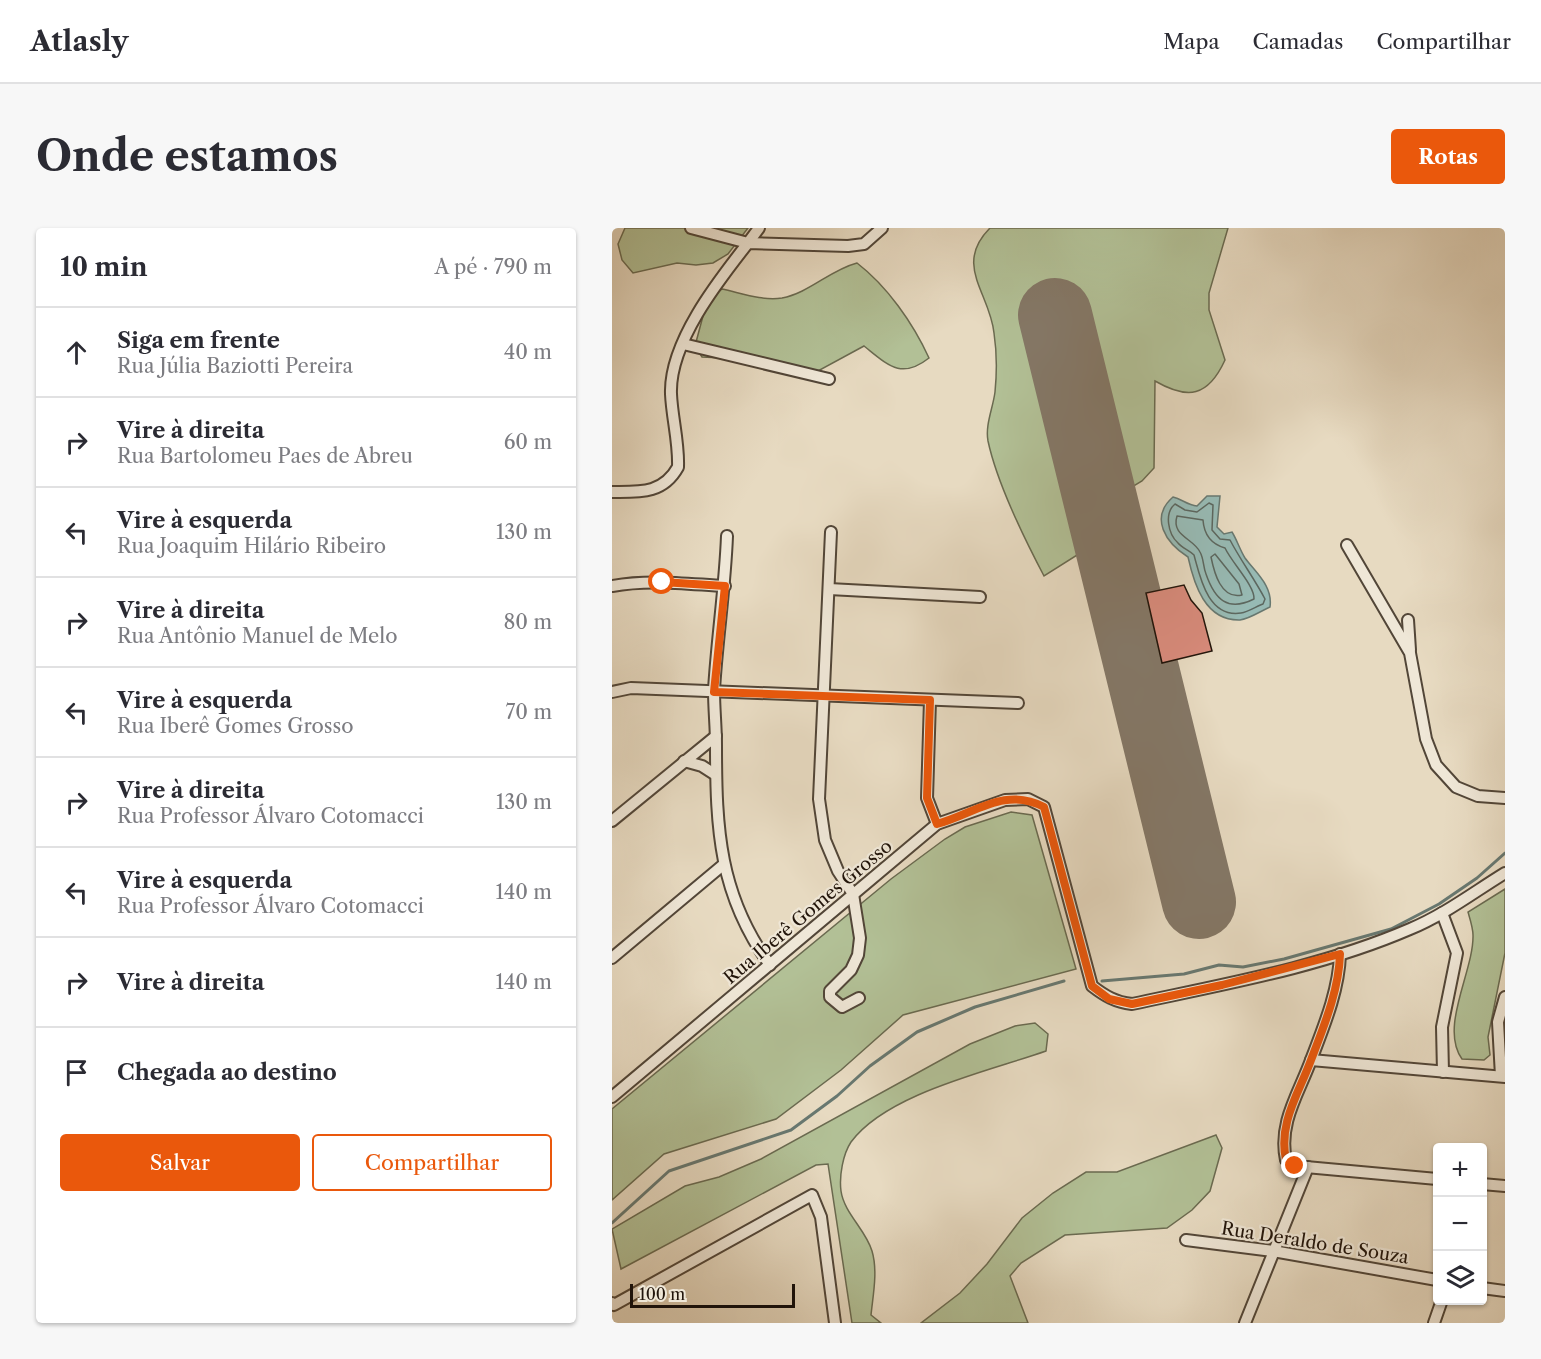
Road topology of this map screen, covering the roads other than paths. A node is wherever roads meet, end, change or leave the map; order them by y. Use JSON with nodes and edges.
{"nodes":[{"id":1,"x":691,"y":228,"type":"edge"},
{"id":2,"x":759,"y":228,"type":"edge"},
{"id":3,"x":882,"y":228,"type":"edge"},
{"id":4,"x":748,"y":243,"type":"junction"},
{"id":5,"x":683,"y":344,"type":"junction"},
{"id":6,"x":829,"y":379,"type":"dead end"},
{"id":7,"x":612,"y":492,"type":"edge"},
{"id":8,"x":831,"y":532,"type":"dead end"},
{"id":9,"x":727,"y":536,"type":"dead end"},
{"id":10,"x":1347,"y":545,"type":"dead end"},
{"id":11,"x":612,"y":586,"type":"edge"},
{"id":12,"x":725,"y":586,"type":"junction"},
{"id":13,"x":829,"y":590,"type":"junction"},
{"id":14,"x":980,"y":597,"type":"dead end"},
{"id":15,"x":1408,"y":620,"type":"dead end"},
{"id":16,"x":1410,"y":653,"type":"junction"},
{"id":17,"x":612,"y":692,"type":"edge"},
{"id":18,"x":714,"y":692,"type":"junction"},
{"id":19,"x":824,"y":696,"type":"junction"},
{"id":20,"x":930,"y":700,"type":"junction"},
{"id":21,"x":1018,"y":703,"type":"dead end"},
{"id":22,"x":716,"y":736,"type":"junction"},
{"id":23,"x":684,"y":760,"type":"junction"},
{"id":24,"x":716,"y":775,"type":"junction"},
{"id":25,"x":1505,"y":798,"type":"edge"},
{"id":26,"x":612,"y":821,"type":"edge"},
{"id":27,"x":937,"y":824,"type":"junction"},
{"id":28,"x":723,"y":865,"type":"junction"},
{"id":29,"x":1505,"y":873,"type":"edge"},
{"id":30,"x":853,"y":894,"type":"junction"},
{"id":31,"x":1442,"y":913,"type":"junction"},
{"id":32,"x":1340,"y":954,"type":"junction"},
{"id":33,"x":612,"y":958,"type":"edge"},
{"id":34,"x":770,"y":965,"type":"junction"},
{"id":35,"x":1505,"y":997,"type":"edge"},
{"id":36,"x":859,"y":998,"type":"dead end"},
{"id":37,"x":1311,"y":1060,"type":"junction"},
{"id":38,"x":1443,"y":1072,"type":"junction"},
{"id":39,"x":1503,"y":1076,"type":"edge"},
{"id":40,"x":612,"y":1097,"type":"edge"},
{"id":41,"x":1308,"y":1167,"type":"junction"},
{"id":42,"x":1433,"y":1179,"type":"edge"},
{"id":43,"x":1487,"y":1184,"type":"edge"},
{"id":44,"x":1505,"y":1186,"type":"edge"},
{"id":45,"x":1186,"y":1240,"type":"dead end"},
{"id":46,"x":1273,"y":1251,"type":"junction"},
{"id":47,"x":1433,"y":1279,"type":"edge"},
{"id":48,"x":1487,"y":1288,"type":"edge"},
{"id":49,"x":1505,"y":1291,"type":"edge"},
{"id":50,"x":612,"y":1303,"type":"edge"},
{"id":51,"x":1440,"y":1305,"type":"edge"},
{"id":52,"x":835,"y":1323,"type":"edge"},
{"id":53,"x":1245,"y":1323,"type":"edge"},
{"id":54,"x":1434,"y":1323,"type":"edge"}],
"edges":[{"from":1,"to":4,"type":"street"},
{"from":2,"to":4,"type":"street"},
{"from":3,"to":4,"type":"street"},
{"from":4,"to":5,"type":"street"},
{"from":5,"to":6,"type":"street"},
{"from":5,"to":7,"type":"street"},
{"from":8,"to":13,"type":"street"},
{"from":9,"to":12,"type":"street"},
{"from":10,"to":16,"type":"street"},
{"from":11,"to":12,"type":"street"},
{"from":12,"to":18,"type":"street"},
{"from":13,"to":14,"type":"street"},
{"from":13,"to":19,"type":"street"},
{"from":15,"to":16,"type":"street"},
{"from":16,"to":25,"type":"street"},
{"from":17,"to":18,"type":"street"},
{"from":18,"to":19,"type":"street"},
{"from":18,"to":22,"type":"street"},
{"from":19,"to":20,"type":"street"},
{"from":19,"to":30,"type":"street"},
{"from":20,"to":21,"type":"street"},
{"from":20,"to":27,"type":"street"},
{"from":22,"to":23,"type":"street"},
{"from":22,"to":24,"type":"street"},
{"from":23,"to":24,"type":"street"},
{"from":23,"to":26,"type":"street"},
{"from":24,"to":28,"type":"street"},
{"from":27,"to":30,"type":"street","name":"Rua Iberê Gomes Grosso"},
{"from":27,"to":32,"type":"street","name":"Rua Iberê Gomes Grosso"},
{"from":28,"to":33,"type":"street"},
{"from":28,"to":34,"type":"street"},
{"from":29,"to":31,"type":"street"},
{"from":30,"to":34,"type":"street","name":"Rua Iberê Gomes Grosso"},
{"from":30,"to":36,"type":"street"},
{"from":31,"to":32,"type":"street"},
{"from":31,"to":38,"type":"street"},
{"from":32,"to":37,"type":"street"},
{"from":34,"to":40,"type":"street","name":"Rua Iberê Gomes Grosso"},
{"from":35,"to":39,"type":"street"},
{"from":37,"to":38,"type":"street"},
{"from":37,"to":41,"type":"street"},
{"from":38,"to":39,"type":"street"},
{"from":41,"to":42,"type":"street"},
{"from":41,"to":46,"type":"street"},
{"from":43,"to":44,"type":"street"},
{"from":45,"to":46,"type":"street","name":"Rua Deraldo de Souza"},
{"from":46,"to":47,"type":"street","name":"Rua Deraldo de Souza"},
{"from":46,"to":53,"type":"street"},
{"from":48,"to":49,"type":"street"},
{"from":50,"to":52,"type":"street"},
{"from":51,"to":54,"type":"street"}]}
